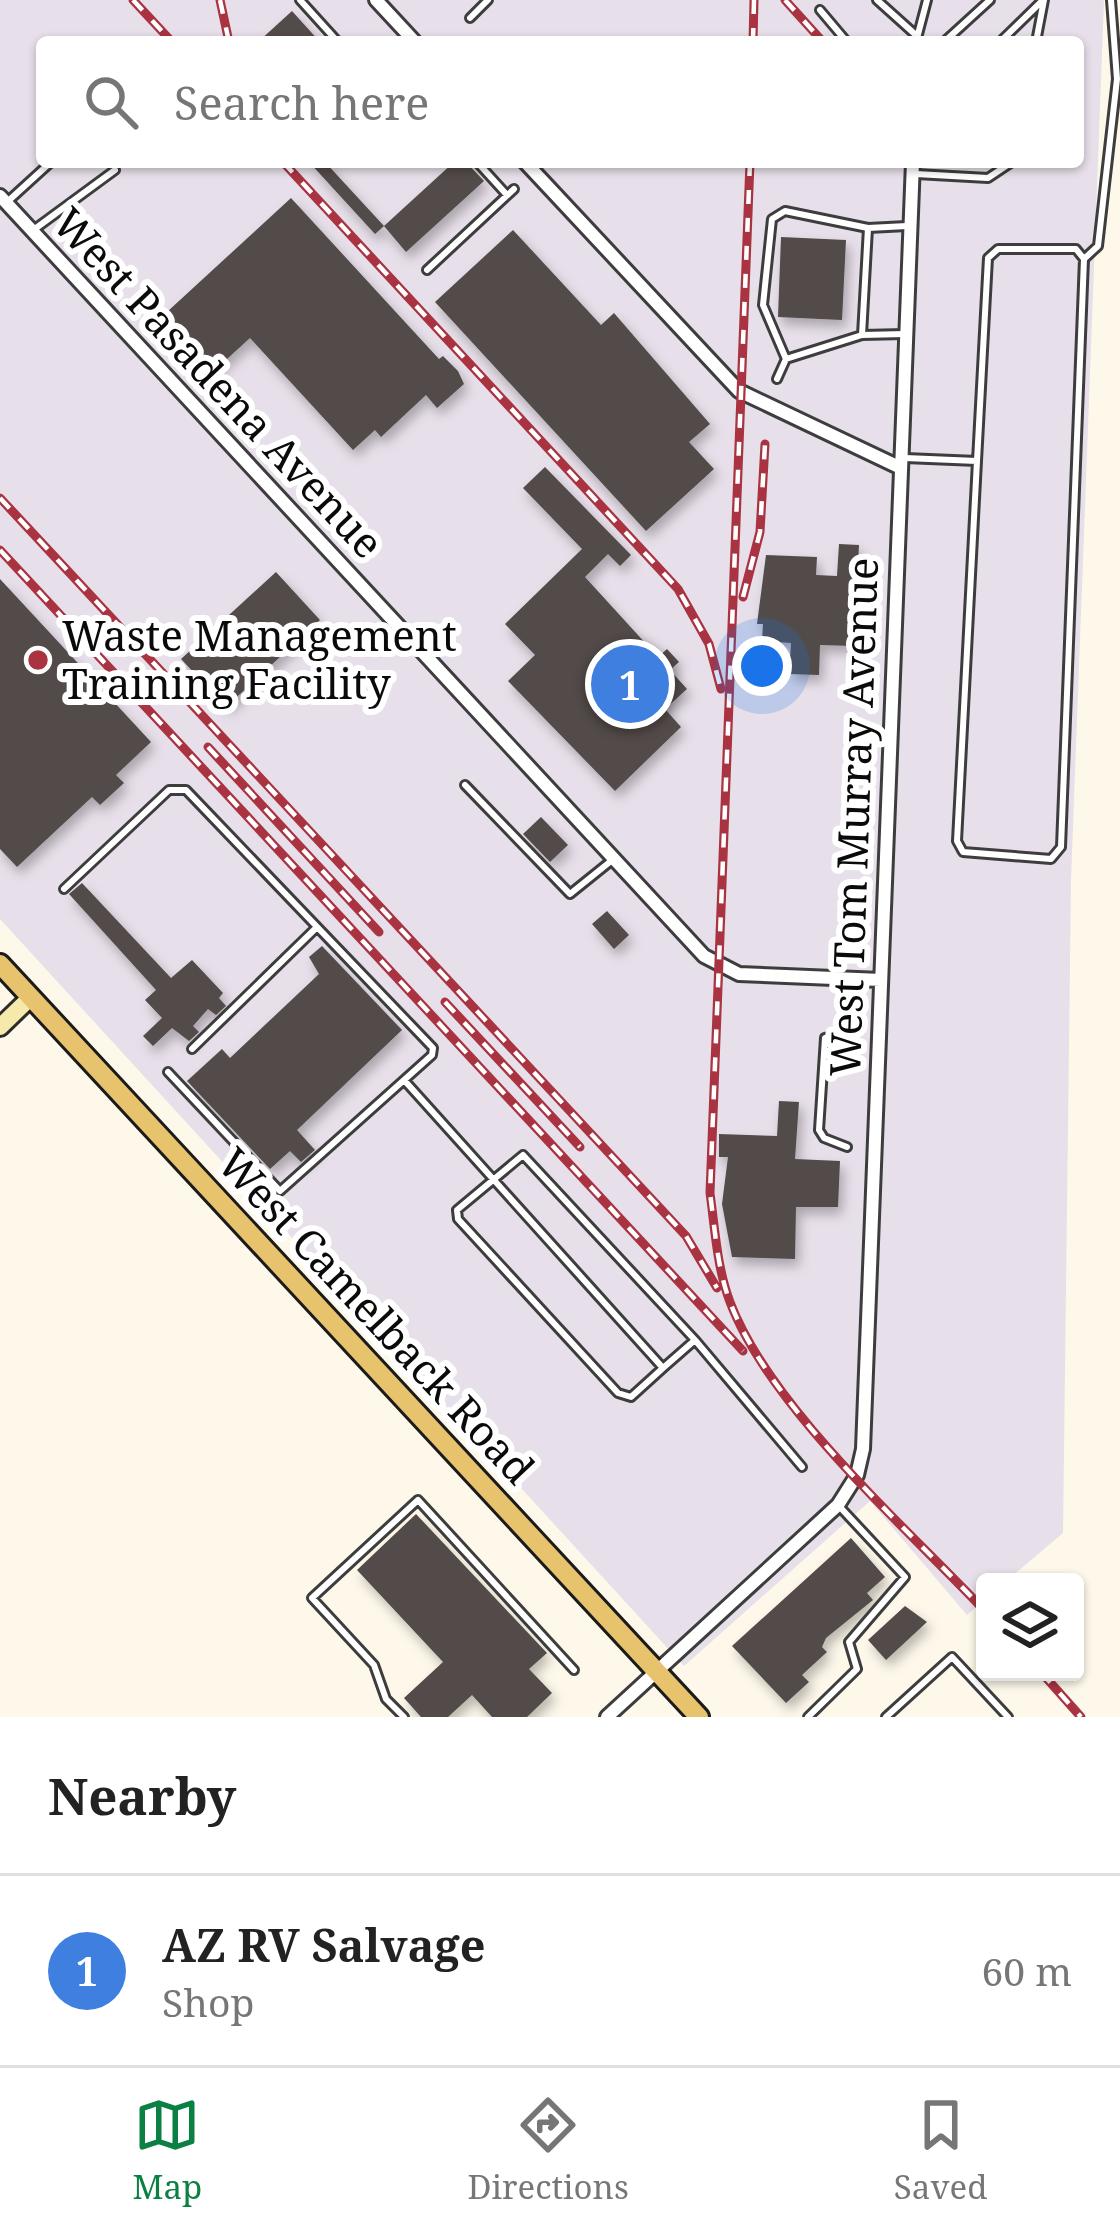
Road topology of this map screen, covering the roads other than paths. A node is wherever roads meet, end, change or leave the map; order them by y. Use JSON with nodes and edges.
{"nodes":[{"id":1,"x":300,"y":0,"type":"edge"},
{"id":2,"x":376,"y":0,"type":"edge"},
{"id":3,"x":488,"y":0,"type":"edge"},
{"id":4,"x":877,"y":0,"type":"edge"},
{"id":5,"x":927,"y":0,"type":"edge"},
{"id":6,"x":989,"y":0,"type":"edge"},
{"id":7,"x":1043,"y":0,"type":"edge"},
{"id":8,"x":1111,"y":0,"type":"edge"},
{"id":9,"x":820,"y":10,"type":"dead end"},
{"id":10,"x":470,"y":18,"type":"dead end"},
{"id":11,"x":333,"y":36,"type":"edge"},
{"id":12,"x":409,"y":36,"type":"edge"},
{"id":13,"x":842,"y":36,"type":"edge"},
{"id":14,"x":913,"y":36,"type":"edge"},
{"id":15,"x":917,"y":36,"type":"edge"},
{"id":16,"x":950,"y":36,"type":"edge"},
{"id":17,"x":1006,"y":36,"type":"edge"},
{"id":18,"x":1037,"y":36,"type":"edge"},
{"id":19,"x":43,"y":168,"type":"edge"},
{"id":20,"x":484,"y":168,"type":"edge"},
{"id":21,"x":531,"y":168,"type":"edge"},
{"id":22,"x":913,"y":168,"type":"edge"},
{"id":23,"x":1003,"y":168,"type":"edge"},
{"id":24,"x":115,"y":170,"type":"dead end"},
{"id":25,"x":3,"y":199,"type":"edge"},
{"id":26,"x":910,"y":226,"type":"junction"},
{"id":27,"x":868,"y":228,"type":"junction"},
{"id":28,"x":32,"y":231,"type":"junction"},
{"id":29,"x":1084,"y":259,"type":"junction"},
{"id":30,"x":428,"y":270,"type":"dead end"},
{"id":31,"x":905,"y":334,"type":"junction"},
{"id":32,"x":862,"y":335,"type":"junction"},
{"id":33,"x":786,"y":359,"type":"junction"},
{"id":34,"x":777,"y":379,"type":"dead end"},
{"id":35,"x":977,"y":461,"type":"junction"},
{"id":36,"x":901,"y":463,"type":"junction"},
{"id":37,"x":465,"y":785,"type":"dead end"},
{"id":38,"x":614,"y":859,"type":"junction"},
{"id":39,"x":64,"y":889,"type":"dead end"},
{"id":40,"x":316,"y":928,"type":"junction"},
{"id":41,"x":0,"y":964,"type":"edge"},
{"id":42,"x":881,"y":980,"type":"junction"},
{"id":43,"x":32,"y":997,"type":"junction"},
{"id":44,"x":0,"y":1027,"type":"edge"},
{"id":45,"x":854,"y":1032,"type":"dead end"},
{"id":46,"x":192,"y":1049,"type":"dead end"},
{"id":47,"x":168,"y":1072,"type":"dead end"},
{"id":48,"x":404,"y":1080,"type":"junction"},
{"id":49,"x":847,"y":1147,"type":"dead end"},
{"id":50,"x":492,"y":1179,"type":"junction"},
{"id":51,"x":695,"y":1340,"type":"junction"},
{"id":52,"x":663,"y":1368,"type":"junction"},
{"id":53,"x":802,"y":1467,"type":"dead end"},
{"id":54,"x":838,"y":1505,"type":"junction"},
{"id":55,"x":574,"y":1670,"type":"dead end"},
{"id":56,"x":656,"y":1671,"type":"junction"},
{"id":57,"x":404,"y":1717,"type":"edge"},
{"id":58,"x":607,"y":1717,"type":"edge"},
{"id":59,"x":699,"y":1717,"type":"edge"},
{"id":60,"x":808,"y":1717,"type":"edge"},
{"id":61,"x":886,"y":1717,"type":"edge"},
{"id":62,"x":1008,"y":1717,"type":"edge"}],
"edges":[{"from":1,"to":11,"type":"lane"},
{"from":2,"to":12,"type":"street"},
{"from":3,"to":10,"type":"lane"},
{"from":4,"to":14,"type":"lane"},
{"from":5,"to":15,"type":"lane"},
{"from":6,"to":16,"type":"lane"},
{"from":7,"to":17,"type":"lane"},
{"from":7,"to":18,"type":"lane"},
{"from":8,"to":29,"type":"lane"},
{"from":9,"to":13,"type":"lane"},
{"from":19,"to":25,"type":"lane"},
{"from":20,"to":30,"type":"lane"},
{"from":21,"to":36,"type":"street"},
{"from":22,"to":23,"type":"lane"},
{"from":22,"to":26,"type":"street","name":"West Tom Murray Avenue"},
{"from":24,"to":28,"type":"lane"},
{"from":25,"to":28,"type":"street","name":"West Pasadena Avenue"},
{"from":26,"to":27,"type":"lane"},
{"from":26,"to":31,"type":"street","name":"West Tom Murray Avenue"},
{"from":27,"to":32,"type":"lane"},
{"from":27,"to":33,"type":"lane"},
{"from":28,"to":38,"type":"street","name":"West Pasadena Avenue"},
{"from":29,"to":35,"type":"lane"},
{"from":29,"to":35,"type":"lane"},
{"from":31,"to":32,"type":"lane"},
{"from":31,"to":36,"type":"street","name":"West Tom Murray Avenue"},
{"from":32,"to":33,"type":"lane"},
{"from":33,"to":34,"type":"lane"},
{"from":35,"to":36,"type":"lane"},
{"from":36,"to":42,"type":"street","name":"West Tom Murray Avenue"},
{"from":37,"to":38,"type":"lane"},
{"from":38,"to":42,"type":"street","name":"West Pasadena Avenue"},
{"from":39,"to":40,"type":"lane"},
{"from":40,"to":46,"type":"lane"},
{"from":40,"to":48,"type":"lane"},
{"from":41,"to":43,"type":"main road","name":"West Camelback Road"},
{"from":42,"to":54,"type":"street","name":"West Tom Murray Avenue"},
{"from":43,"to":44,"type":"street"},
{"from":43,"to":56,"type":"main road","name":"West Camelback Road"},
{"from":45,"to":49,"type":"lane"},
{"from":47,"to":48,"type":"lane"},
{"from":48,"to":50,"type":"lane"},
{"from":50,"to":51,"type":"lane"},
{"from":50,"to":52,"type":"lane"},
{"from":50,"to":52,"type":"lane"},
{"from":51,"to":52,"type":"lane"},
{"from":51,"to":53,"type":"lane"},
{"from":54,"to":56,"type":"street"},
{"from":54,"to":60,"type":"lane"},
{"from":55,"to":57,"type":"lane"},
{"from":56,"to":58,"type":"street"},
{"from":56,"to":59,"type":"main road","name":"West Camelback Road"},
{"from":61,"to":62,"type":"lane"}]}
